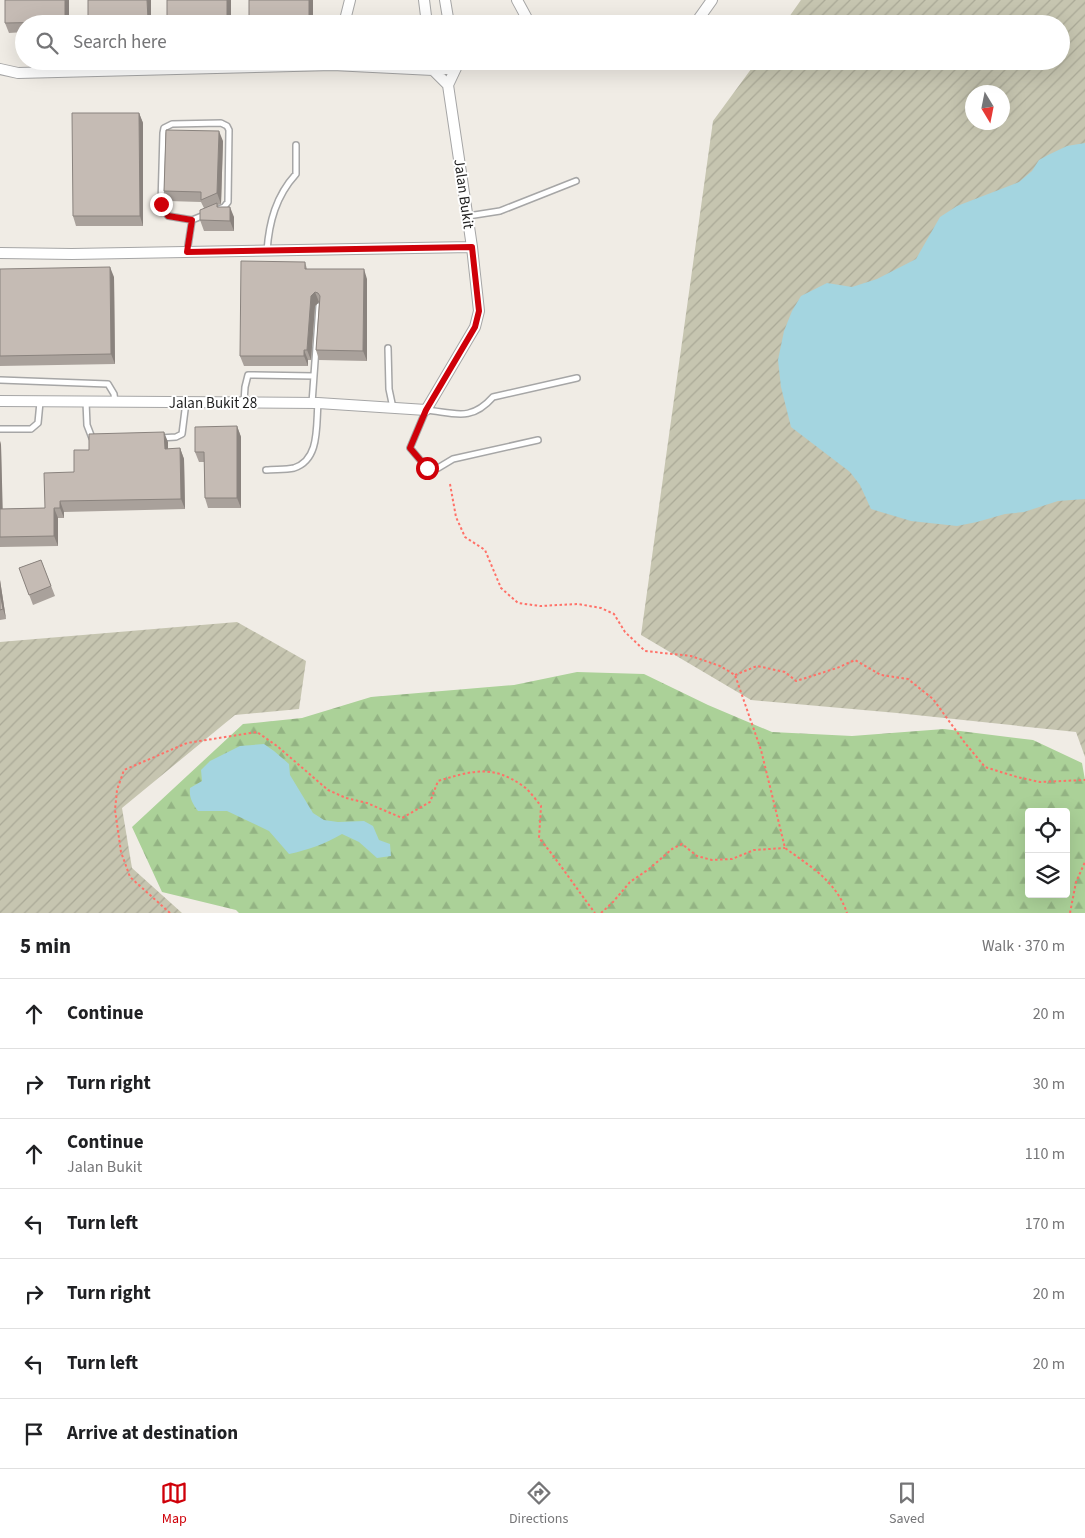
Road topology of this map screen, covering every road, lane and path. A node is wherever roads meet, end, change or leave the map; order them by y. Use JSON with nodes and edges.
{"nodes":[{"id":1,"x":350,"y":0,"type":"edge"},
{"id":2,"x":424,"y":0,"type":"edge"},
{"id":3,"x":446,"y":0,"type":"edge"},
{"id":4,"x":517,"y":0,"type":"edge"},
{"id":5,"x":712,"y":0,"type":"edge"},
{"id":6,"x":346,"y":15,"type":"edge"},
{"id":7,"x":426,"y":15,"type":"edge"},
{"id":8,"x":448,"y":15,"type":"edge"},
{"id":9,"x":525,"y":15,"type":"edge"},
{"id":10,"x":701,"y":15,"type":"edge"},
{"id":11,"x":0,"y":69,"type":"edge"},
{"id":12,"x":112,"y":70,"type":"edge"},
{"id":13,"x":436,"y":70,"type":"edge"},
{"id":14,"x":454,"y":70,"type":"edge"},
{"id":15,"x":18,"y":73,"type":"junction"},
{"id":16,"x":0,"y":74,"type":"edge"},
{"id":17,"x":448,"y":85,"type":"junction"},
{"id":18,"x":296,"y":145,"type":"dead end"},
{"id":19,"x":576,"y":182,"type":"dead end"},
{"id":20,"x":467,"y":216,"type":"junction"},
{"id":21,"x":192,"y":220,"type":"junction"},
{"id":22,"x":472,"y":247,"type":"junction"},
{"id":23,"x":267,"y":251,"type":"junction"},
{"id":24,"x":187,"y":252,"type":"junction"},
{"id":25,"x":0,"y":253,"type":"edge"},
{"id":26,"x":319,"y":306,"type":"edge"},
{"id":27,"x":388,"y":348,"type":"dead end"},
{"id":28,"x":314,"y":376,"type":"junction"},
{"id":29,"x":577,"y":378,"type":"dead end"},
{"id":30,"x":0,"y":380,"type":"edge"},
{"id":31,"x":0,"y":401,"type":"edge"},
{"id":32,"x":40,"y":402,"type":"junction"},
{"id":33,"x":86,"y":402,"type":"junction"},
{"id":34,"x":115,"y":402,"type":"junction"},
{"id":35,"x":186,"y":402,"type":"junction"},
{"id":36,"x":244,"y":403,"type":"junction"},
{"id":37,"x":315,"y":403,"type":"junction"},
{"id":38,"x":393,"y":408,"type":"junction"},
{"id":39,"x":426,"y":410,"type":"junction"},
{"id":40,"x":0,"y":429,"type":"edge"},
{"id":41,"x":157,"y":438,"type":"edge"},
{"id":42,"x":100,"y":440,"type":"edge"},
{"id":43,"x":538,"y":440,"type":"dead end"},
{"id":44,"x":266,"y":470,"type":"dead end"},
{"id":45,"x":450,"y":484,"type":"dead end"},
{"id":46,"x":735,"y":675,"type":"junction"},
{"id":47,"x":1085,"y":780,"type":"edge"},
{"id":48,"x":785,"y":848,"type":"junction"},
{"id":49,"x":1085,"y":862,"type":"edge"},
{"id":50,"x":170,"y":913,"type":"edge"},
{"id":51,"x":595,"y":913,"type":"edge"},
{"id":52,"x":601,"y":913,"type":"edge"},
{"id":53,"x":847,"y":913,"type":"edge"},
{"id":54,"x":1070,"y":913,"type":"edge"}],
"edges":[{"from":1,"to":6,"type":"street"},
{"from":2,"to":7,"type":"street"},
{"from":3,"to":8,"type":"street"},
{"from":4,"to":9,"type":"street"},
{"from":5,"to":10,"type":"street"},
{"from":11,"to":15,"type":"street"},
{"from":12,"to":15,"type":"street"},
{"from":13,"to":17,"type":"street"},
{"from":14,"to":17,"type":"street"},
{"from":15,"to":16,"type":"street"},
{"from":17,"to":20,"type":"street","name":"Jalan Bukit"},
{"from":18,"to":23,"type":"lane"},
{"from":19,"to":20,"type":"lane"},
{"from":20,"to":22,"type":"street","name":"Jalan Bukit"},
{"from":21,"to":21,"type":"lane"},
{"from":21,"to":24,"type":"lane"},
{"from":22,"to":23,"type":"street"},
{"from":22,"to":39,"type":"street","name":"Jalan Bukit"},
{"from":23,"to":24,"type":"street"},
{"from":24,"to":25,"type":"street"},
{"from":26,"to":28,"type":"lane"},
{"from":27,"to":38,"type":"lane"},
{"from":28,"to":36,"type":"lane"},
{"from":28,"to":37,"type":"lane"},
{"from":29,"to":39,"type":"lane"},
{"from":30,"to":34,"type":"lane"},
{"from":31,"to":32,"type":"street","name":"Jalan Bukit 28"},
{"from":32,"to":33,"type":"street","name":"Jalan Bukit 28"},
{"from":32,"to":40,"type":"lane"},
{"from":33,"to":34,"type":"street","name":"Jalan Bukit 28"},
{"from":33,"to":42,"type":"lane"},
{"from":34,"to":35,"type":"street","name":"Jalan Bukit 28"},
{"from":35,"to":36,"type":"street","name":"Jalan Bukit 28"},
{"from":35,"to":41,"type":"lane"},
{"from":36,"to":37,"type":"street","name":"Jalan Bukit 28"},
{"from":37,"to":38,"type":"street","name":"Jalan Bukit 28"},
{"from":37,"to":44,"type":"lane"},
{"from":38,"to":39,"type":"street","name":"Jalan Bukit 28"},
{"from":39,"to":43,"type":"lane"},
{"from":45,"to":46,"type":"path"},
{"from":46,"to":47,"type":"path"},
{"from":46,"to":48,"type":"path"},
{"from":48,"to":52,"type":"path"},
{"from":48,"to":53,"type":"path"},
{"from":49,"to":54,"type":"path"},
{"from":50,"to":51,"type":"path"}]}
